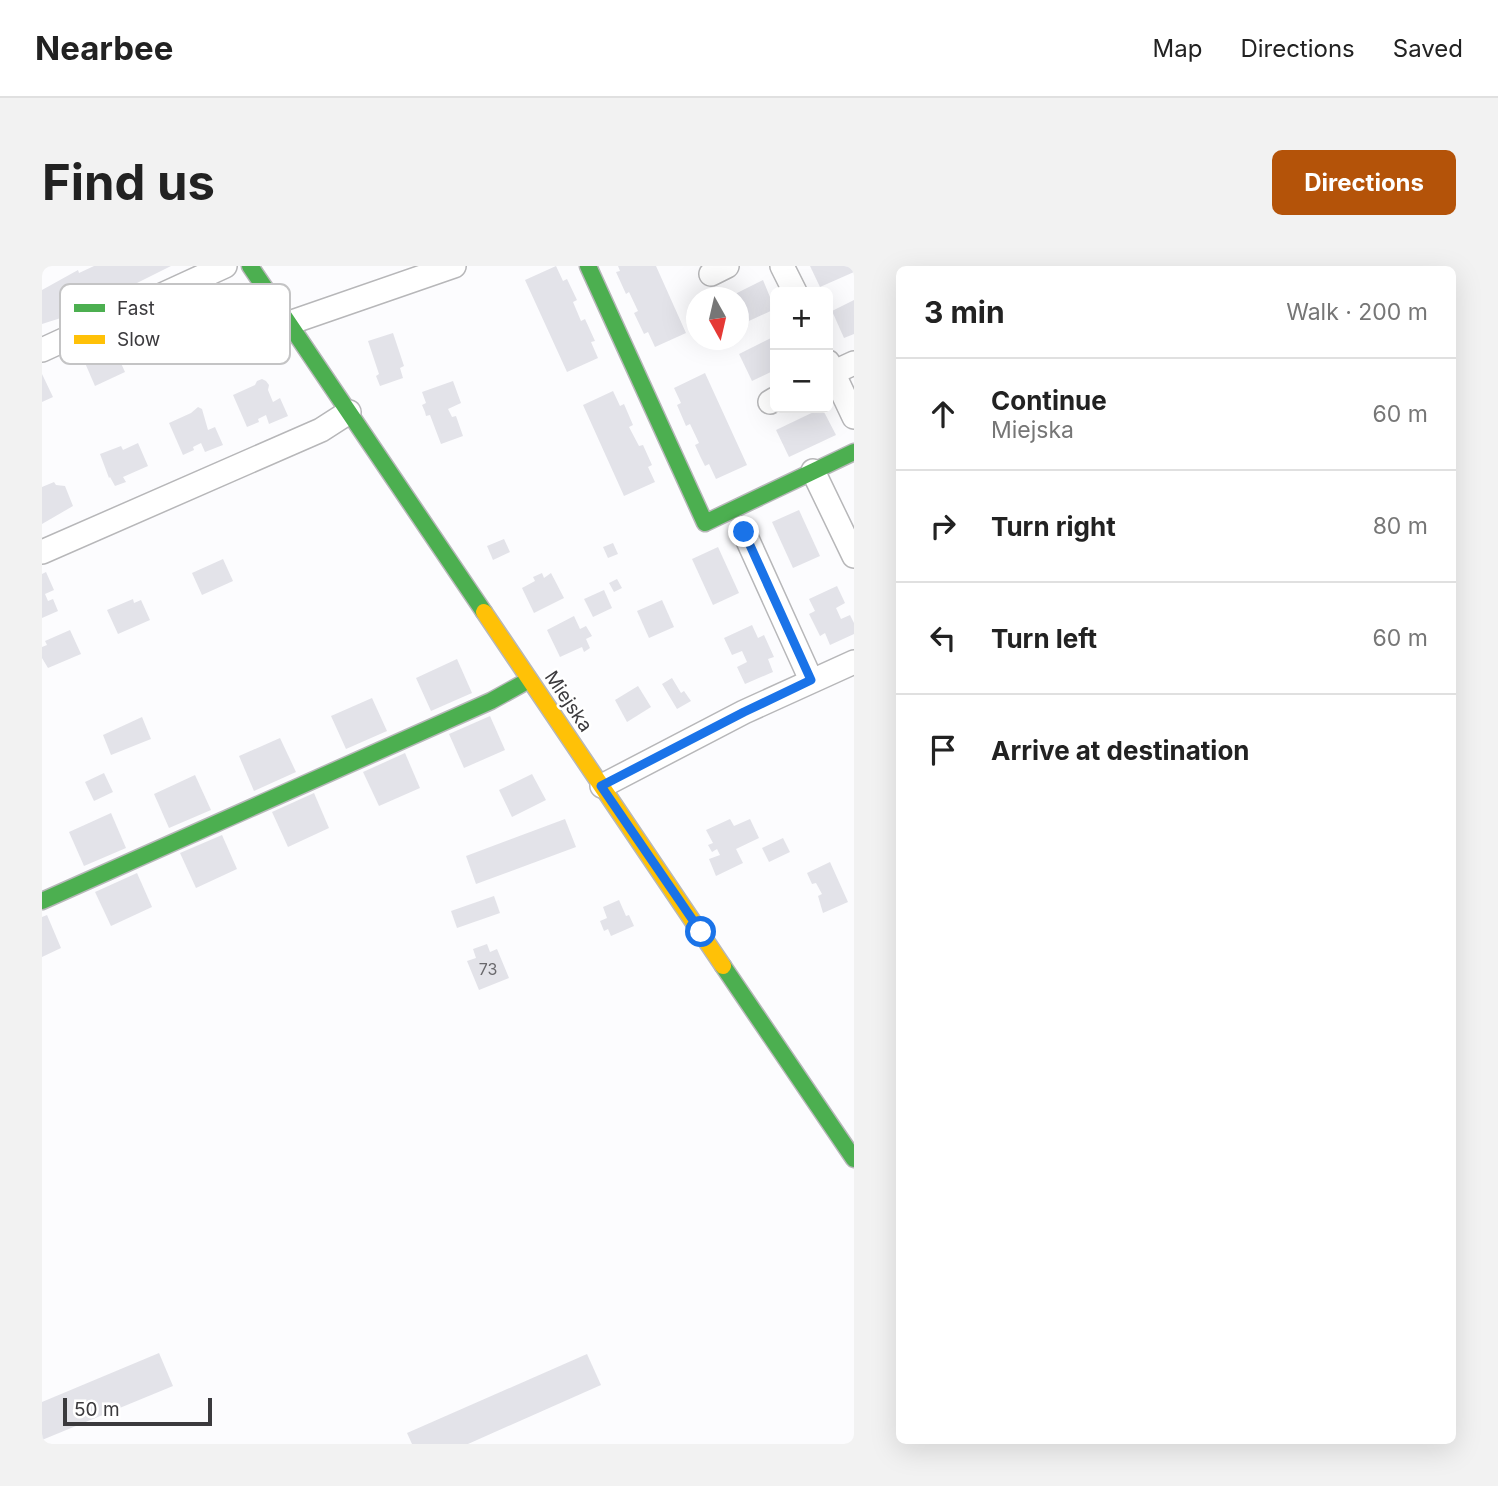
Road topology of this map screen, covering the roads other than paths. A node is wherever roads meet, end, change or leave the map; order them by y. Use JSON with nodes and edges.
{"nodes":[{"id":1,"x":225,"y":266,"type":"edge"},
{"id":2,"x":250,"y":266,"type":"edge"},
{"id":3,"x":454,"y":266,"type":"edge"},
{"id":4,"x":588,"y":266,"type":"edge"},
{"id":5,"x":782,"y":266,"type":"edge"},
{"id":6,"x":185,"y":284,"type":"edge"},
{"id":7,"x":262,"y":284,"type":"edge"},
{"id":8,"x":792,"y":287,"type":"edge"},
{"id":9,"x":290,"y":323,"type":"edge"},
{"id":10,"x":290,"y":324,"type":"edge"},
{"id":11,"x":60,"y":341,"type":"edge"},
{"id":12,"x":42,"y":349,"type":"edge"},
{"id":13,"x":854,"y":363,"type":"edge"},
{"id":14,"x":833,"y":369,"type":"edge"},
{"id":15,"x":833,"y":376,"type":"edge"},
{"id":16,"x":349,"y":412,"type":"junction"},
{"id":17,"x":854,"y":417,"type":"edge"},
{"id":18,"x":854,"y":452,"type":"edge"},
{"id":19,"x":813,"y":471,"type":"junction"},
{"id":20,"x":744,"y":532,"type":"dead end"},
{"id":21,"x":42,"y":552,"type":"edge"},
{"id":22,"x":854,"y":556,"type":"edge"},
{"id":23,"x":854,"y":662,"type":"edge"},
{"id":24,"x":529,"y":680,"type":"junction"},
{"id":25,"x":811,"y":680,"type":"junction"},
{"id":26,"x":601,"y":786,"type":"junction"},
{"id":27,"x":42,"y":901,"type":"edge"},
{"id":28,"x":854,"y":1159,"type":"edge"}],
"edges":[{"from":1,"to":6,"type":"street"},
{"from":2,"to":7,"type":"street","name":"Miejska"},
{"from":3,"to":9,"type":"street"},
{"from":4,"to":19,"type":"street"},
{"from":5,"to":8,"type":"street"},
{"from":10,"to":16,"type":"street","name":"Miejska"},
{"from":11,"to":12,"type":"street"},
{"from":13,"to":14,"type":"street"},
{"from":15,"to":17,"type":"street"},
{"from":16,"to":21,"type":"street"},
{"from":16,"to":24,"type":"street","name":"Miejska"},
{"from":18,"to":19,"type":"street"},
{"from":19,"to":22,"type":"street"},
{"from":20,"to":25,"type":"street"},
{"from":23,"to":25,"type":"street"},
{"from":24,"to":26,"type":"street","name":"Miejska"},
{"from":24,"to":27,"type":"street"},
{"from":25,"to":26,"type":"street"},
{"from":26,"to":28,"type":"street","name":"Miejska"}]}
